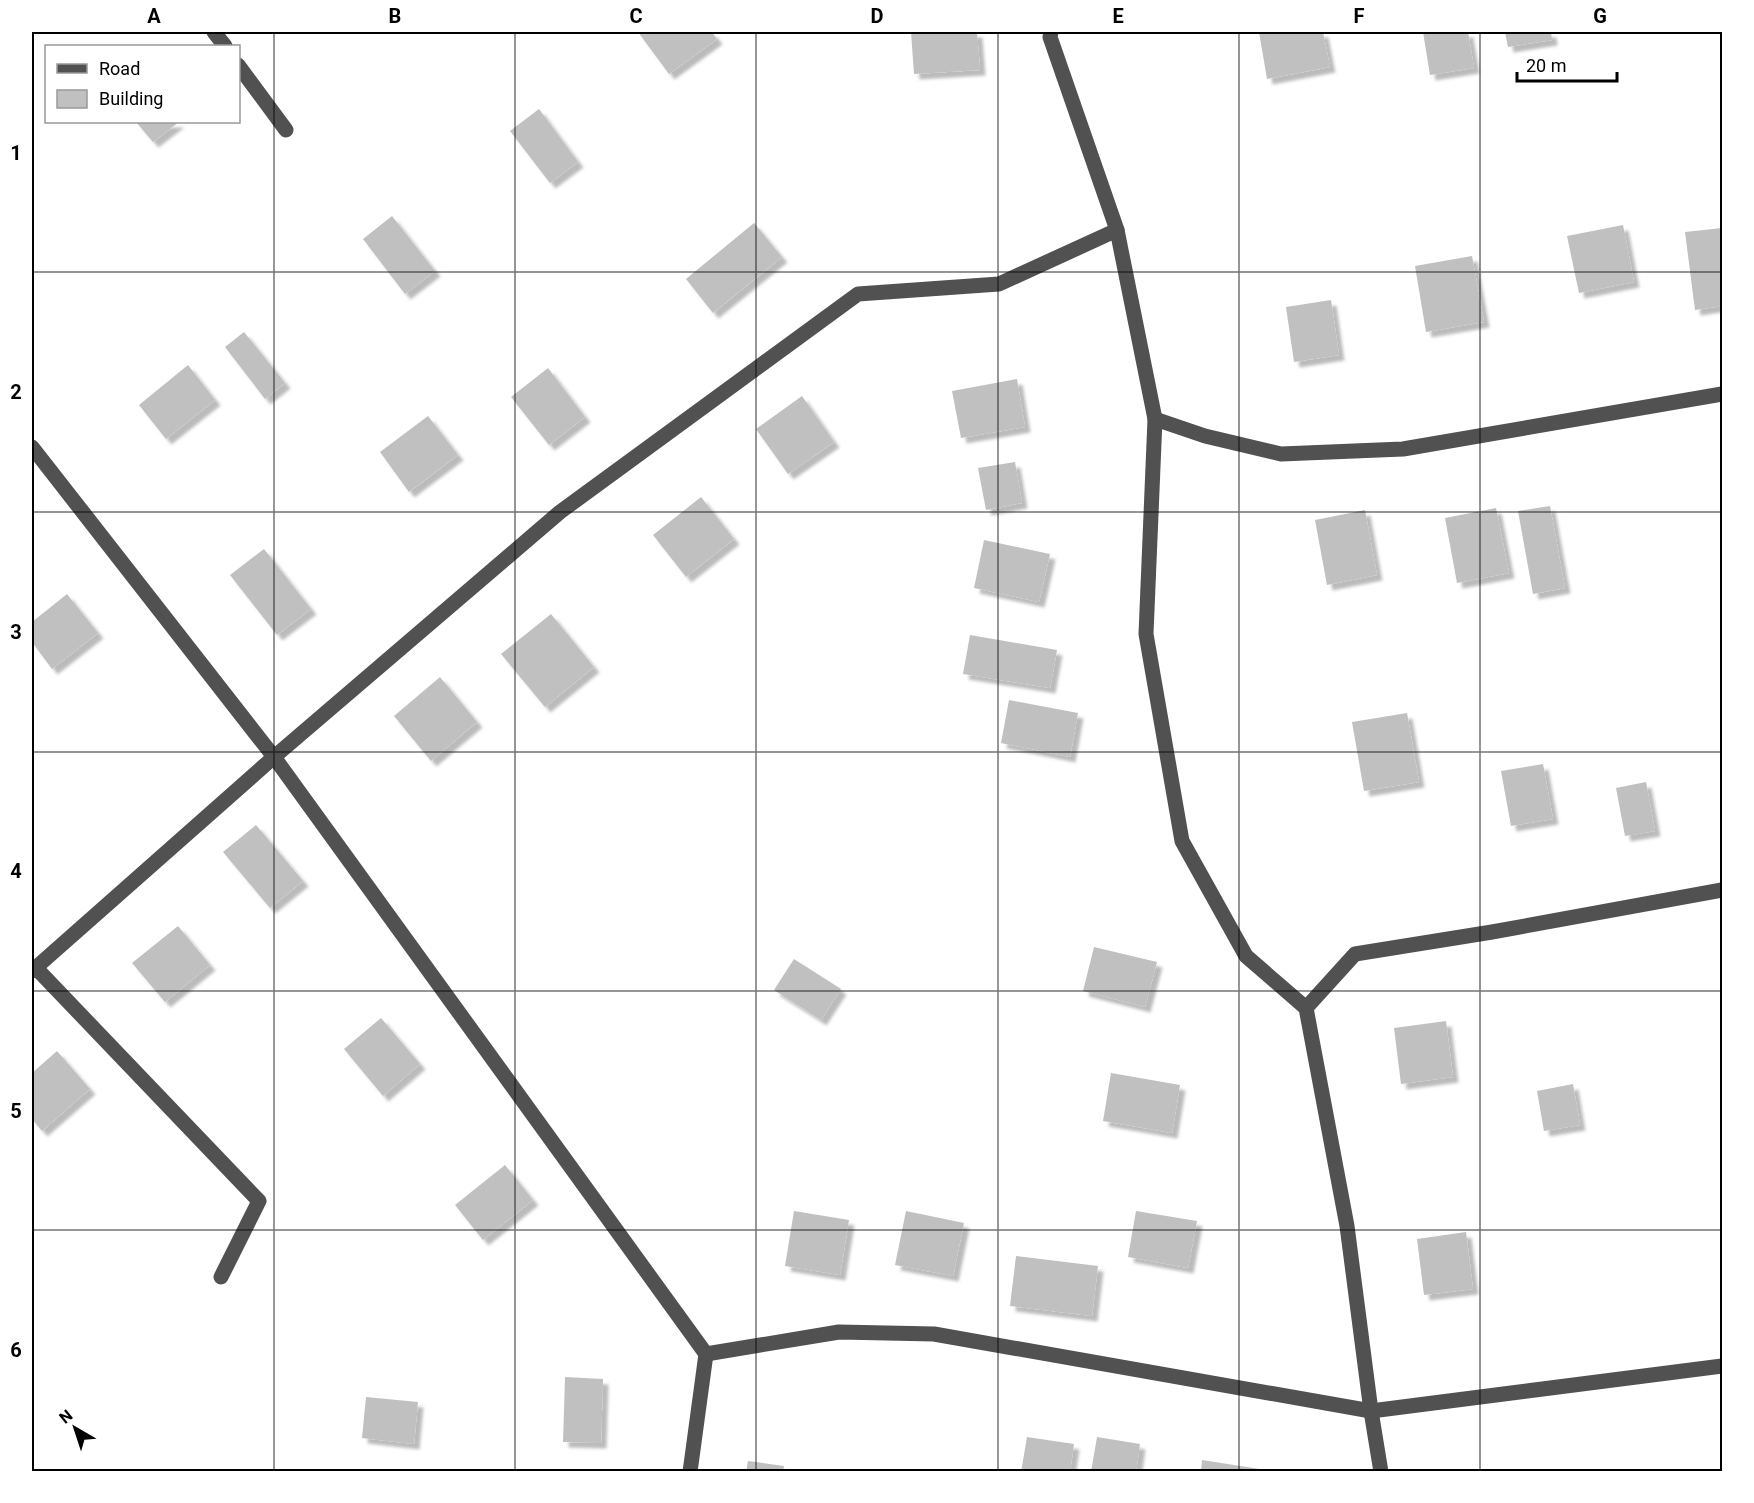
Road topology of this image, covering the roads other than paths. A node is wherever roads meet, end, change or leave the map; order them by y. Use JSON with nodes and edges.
{"nodes":[{"id":1,"x":214,"y":32,"type":"edge"},
{"id":2,"x":1051,"y":32,"type":"edge"},
{"id":3,"x":224,"y":45,"type":"edge"},
{"id":4,"x":240,"y":68,"type":"edge"},
{"id":5,"x":286,"y":130,"type":"dead end"},
{"id":6,"x":1117,"y":230,"type":"junction"},
{"id":7,"x":1722,"y":394,"type":"edge"},
{"id":8,"x":1155,"y":419,"type":"junction"},
{"id":9,"x":32,"y":447,"type":"edge"},
{"id":10,"x":274,"y":757,"type":"junction"},
{"id":11,"x":1722,"y":890,"type":"edge"},
{"id":12,"x":34,"y":969,"type":"edge"},
{"id":13,"x":1306,"y":1008,"type":"junction"},
{"id":14,"x":220,"y":1277,"type":"dead end"},
{"id":15,"x":706,"y":1354,"type":"junction"},
{"id":16,"x":1722,"y":1366,"type":"edge"},
{"id":17,"x":1371,"y":1411,"type":"junction"},
{"id":18,"x":690,"y":1472,"type":"edge"},
{"id":19,"x":1381,"y":1472,"type":"edge"}],
"edges":[{"from":1,"to":3,"type":"street"},
{"from":2,"to":6,"type":"street"},
{"from":4,"to":5,"type":"street"},
{"from":6,"to":8,"type":"street"},
{"from":6,"to":10,"type":"street"},
{"from":7,"to":8,"type":"street"},
{"from":8,"to":13,"type":"street"},
{"from":9,"to":10,"type":"street"},
{"from":10,"to":12,"type":"street"},
{"from":10,"to":15,"type":"street"},
{"from":11,"to":13,"type":"street"},
{"from":12,"to":14,"type":"street"},
{"from":13,"to":17,"type":"street"},
{"from":15,"to":17,"type":"street"},
{"from":15,"to":18,"type":"street"},
{"from":16,"to":17,"type":"street"},
{"from":17,"to":19,"type":"street"}]}
